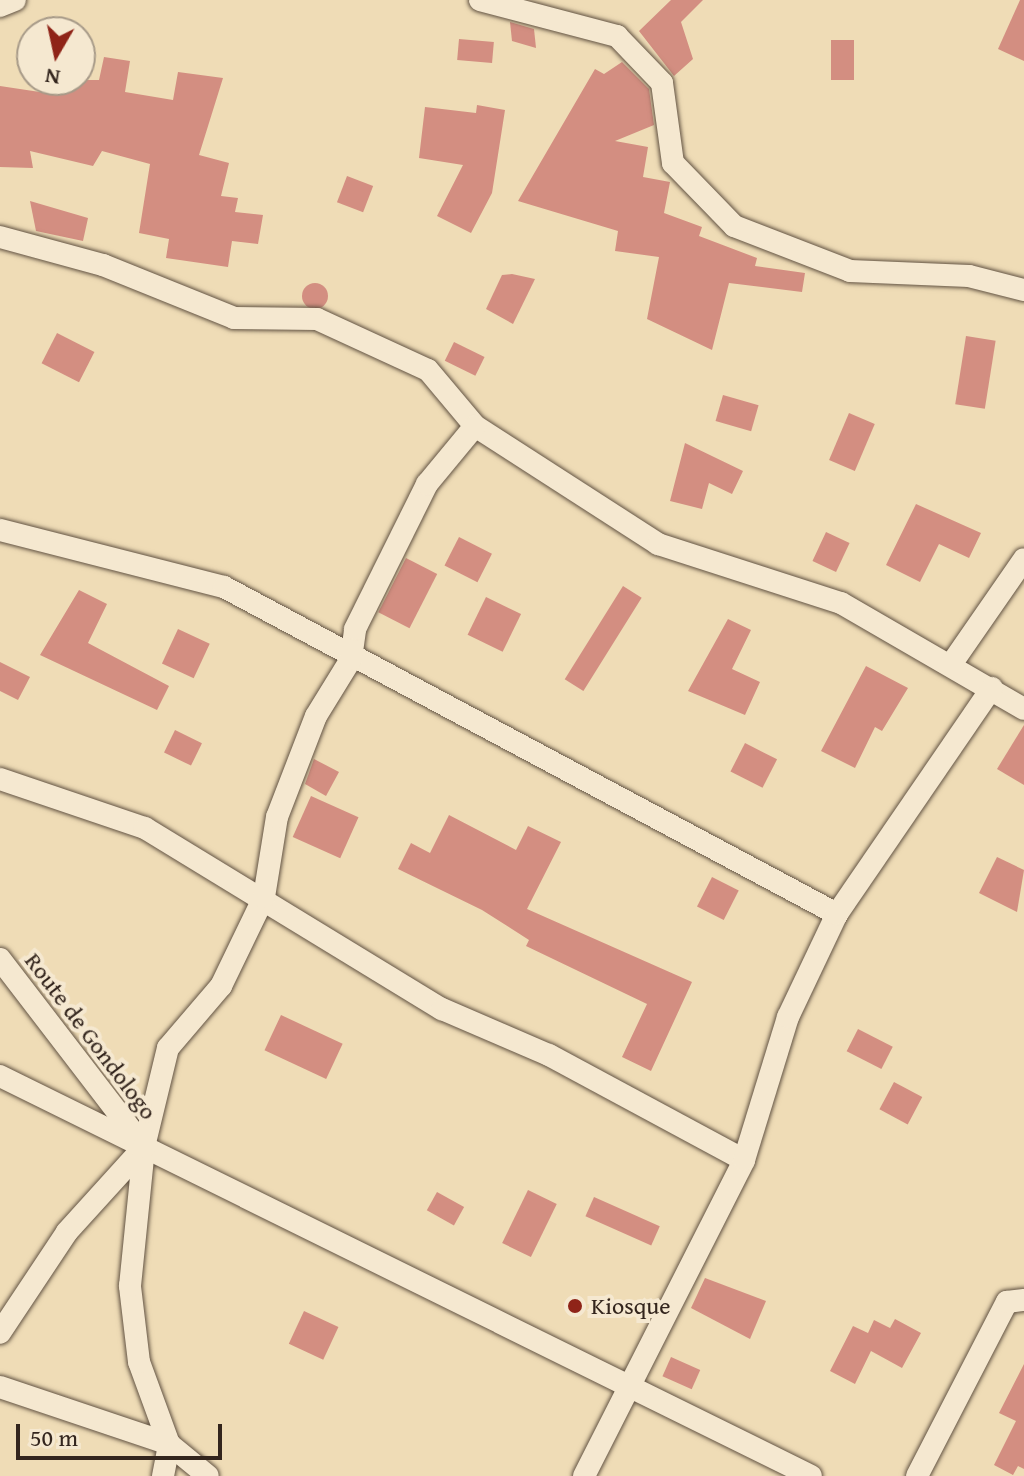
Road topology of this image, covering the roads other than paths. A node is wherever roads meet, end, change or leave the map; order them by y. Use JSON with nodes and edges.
{"nodes":[{"id":1,"x":15,"y":0,"type":"edge"},
{"id":2,"x":480,"y":0,"type":"edge"},
{"id":3,"x":0,"y":6,"type":"edge"},
{"id":4,"x":0,"y":237,"type":"edge"},
{"id":5,"x":1024,"y":290,"type":"edge"},
{"id":6,"x":475,"y":426,"type":"junction"},
{"id":7,"x":0,"y":530,"type":"edge"},
{"id":8,"x":1024,"y":559,"type":"edge"},
{"id":9,"x":351,"y":659,"type":"junction"},
{"id":10,"x":952,"y":663,"type":"junction"},
{"id":11,"x":992,"y":688,"type":"junction"},
{"id":12,"x":1024,"y":709,"type":"edge"},
{"id":13,"x":0,"y":779,"type":"edge"},
{"id":14,"x":25,"y":787,"type":"junction"},
{"id":15,"x":0,"y":798,"type":"edge"},
{"id":16,"x":264,"y":897,"type":"junction"},
{"id":17,"x":837,"y":914,"type":"junction"},
{"id":18,"x":0,"y":959,"type":"edge"},
{"id":19,"x":0,"y":1076,"type":"edge"},
{"id":20,"x":144,"y":1147,"type":"junction"},
{"id":21,"x":744,"y":1160,"type":"junction"},
{"id":22,"x":1024,"y":1300,"type":"edge"},
{"id":23,"x":0,"y":1333,"type":"edge"},
{"id":24,"x":628,"y":1383,"type":"junction"},
{"id":25,"x":0,"y":1387,"type":"edge"},
{"id":26,"x":169,"y":1444,"type":"junction"},
{"id":27,"x":163,"y":1476,"type":"edge"},
{"id":28,"x":208,"y":1476,"type":"edge"},
{"id":29,"x":584,"y":1476,"type":"edge"},
{"id":30,"x":811,"y":1476,"type":"edge"},
{"id":31,"x":917,"y":1476,"type":"edge"}],
"edges":[{"from":1,"to":3,"type":"street"},
{"from":2,"to":5,"type":"street"},
{"from":4,"to":6,"type":"street"},
{"from":6,"to":9,"type":"street"},
{"from":6,"to":10,"type":"street"},
{"from":7,"to":9,"type":"street"},
{"from":8,"to":10,"type":"street"},
{"from":9,"to":16,"type":"street"},
{"from":9,"to":17,"type":"street"},
{"from":10,"to":11,"type":"street"},
{"from":11,"to":12,"type":"street"},
{"from":11,"to":17,"type":"street"},
{"from":13,"to":14,"type":"street"},
{"from":14,"to":15,"type":"street"},
{"from":14,"to":16,"type":"street"},
{"from":16,"to":20,"type":"street"},
{"from":16,"to":21,"type":"street"},
{"from":17,"to":21,"type":"street"},
{"from":18,"to":20,"type":"street","name":"Route de Gondologo"},
{"from":19,"to":20,"type":"street"},
{"from":20,"to":23,"type":"street","name":"Route de Gondologo"},
{"from":20,"to":24,"type":"street"},
{"from":20,"to":26,"type":"street"},
{"from":21,"to":24,"type":"street"},
{"from":22,"to":31,"type":"street"},
{"from":24,"to":29,"type":"street"},
{"from":24,"to":30,"type":"street"},
{"from":25,"to":26,"type":"street"},
{"from":26,"to":27,"type":"street"},
{"from":26,"to":28,"type":"street"}]}
